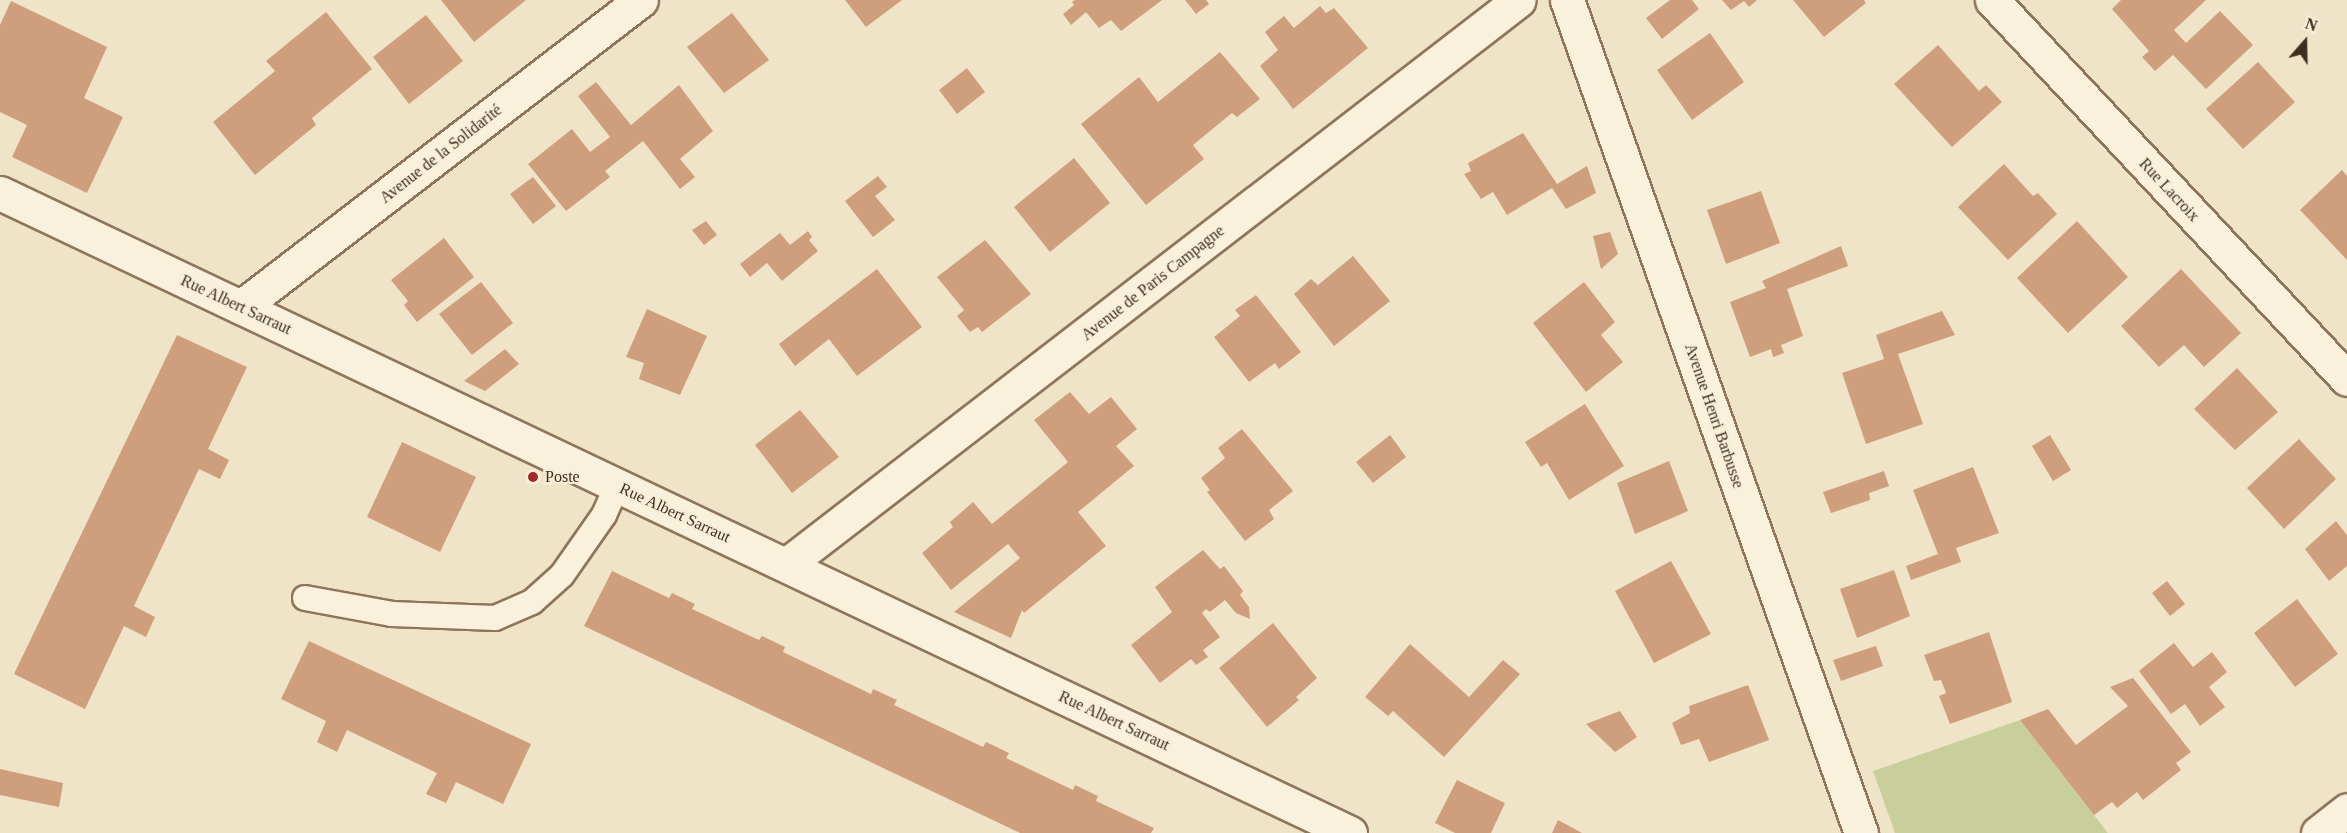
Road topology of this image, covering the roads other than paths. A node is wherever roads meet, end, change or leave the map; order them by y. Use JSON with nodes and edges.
{"nodes":[{"id":1,"x":641,"y":0,"type":"edge"},
{"id":2,"x":1520,"y":0,"type":"edge"},
{"id":3,"x":1567,"y":0,"type":"edge"},
{"id":4,"x":1992,"y":0,"type":"edge"},
{"id":5,"x":0,"y":193,"type":"edge"},
{"id":6,"x":241,"y":308,"type":"junction"},
{"id":7,"x":2347,"y":379,"type":"edge"},
{"id":8,"x":617,"y":486,"type":"junction"},
{"id":9,"x":786,"y":565,"type":"junction"},
{"id":10,"x":305,"y":598,"type":"dead end"},
{"id":11,"x":2347,"y":810,"type":"edge"},
{"id":12,"x":1350,"y":833,"type":"edge"},
{"id":13,"x":1861,"y":833,"type":"edge"},
{"id":14,"x":2318,"y":833,"type":"edge"}],
"edges":[{"from":1,"to":6,"type":"street","name":"Avenue de la Solidarité"},
{"from":2,"to":9,"type":"street","name":"Avenue de Paris Campagne"},
{"from":3,"to":13,"type":"street","name":"Avenue Henri Barbusse"},
{"from":4,"to":7,"type":"street","name":"Rue Lacroix"},
{"from":5,"to":6,"type":"street","name":"Rue Albert Sarraut"},
{"from":6,"to":8,"type":"street","name":"Rue Albert Sarraut"},
{"from":8,"to":9,"type":"street","name":"Rue Albert Sarraut"},
{"from":8,"to":10,"type":"lane"},
{"from":9,"to":12,"type":"street","name":"Rue Albert Sarraut"},
{"from":11,"to":14,"type":"street"}]}
